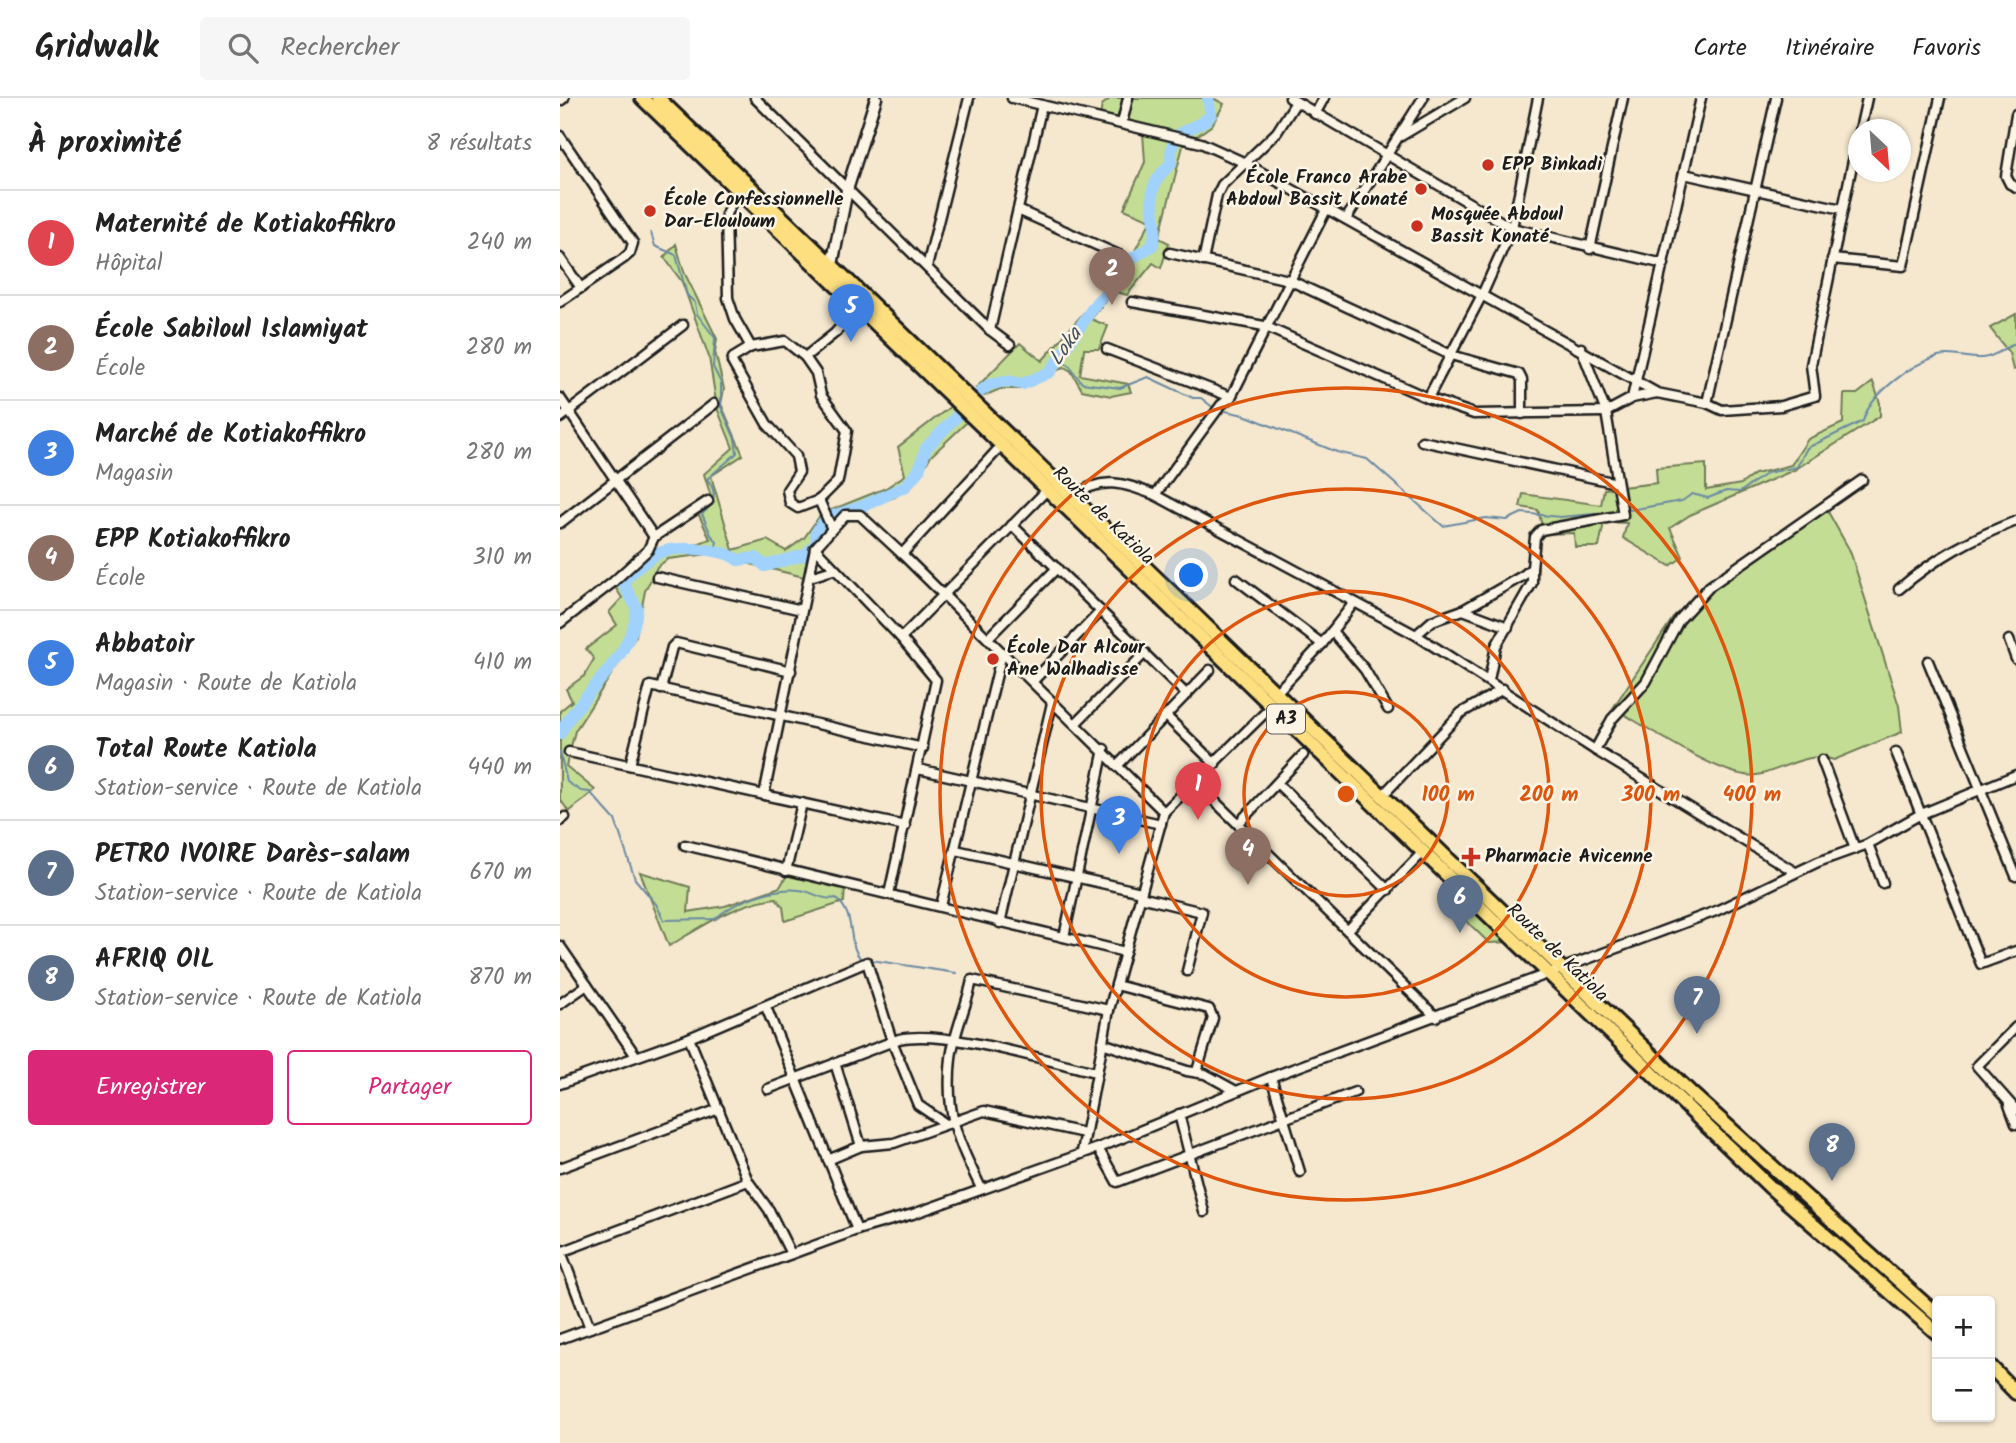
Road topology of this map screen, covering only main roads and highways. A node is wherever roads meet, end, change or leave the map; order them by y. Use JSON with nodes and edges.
{"nodes":[{"id":1,"x":642,"y":98,"type":"edge"},
{"id":2,"x":658,"y":98,"type":"edge"},
{"id":3,"x":1274,"y":699,"type":"junction"},
{"id":4,"x":1932,"y":1311,"type":"edge"},
{"id":5,"x":1932,"y":1329,"type":"edge"},
{"id":6,"x":1995,"y":1372,"type":"edge"},
{"id":7,"x":1995,"y":1380,"type":"edge"},
{"id":8,"x":2016,"y":1395,"type":"edge"}],
"edges":[{"from":1,"to":3,"type":"highway","name":"Route de Katiola","number":"A3"},
{"from":2,"to":3,"type":"highway","name":"Route de Katiola","number":"A3"},
{"from":3,"to":4,"type":"highway","name":"Route de Katiola","number":"A3"},
{"from":3,"to":5,"type":"highway","name":"Route de Katiola","number":"A3"},
{"from":6,"to":8,"type":"highway"},
{"from":7,"to":8,"type":"highway"}]}
